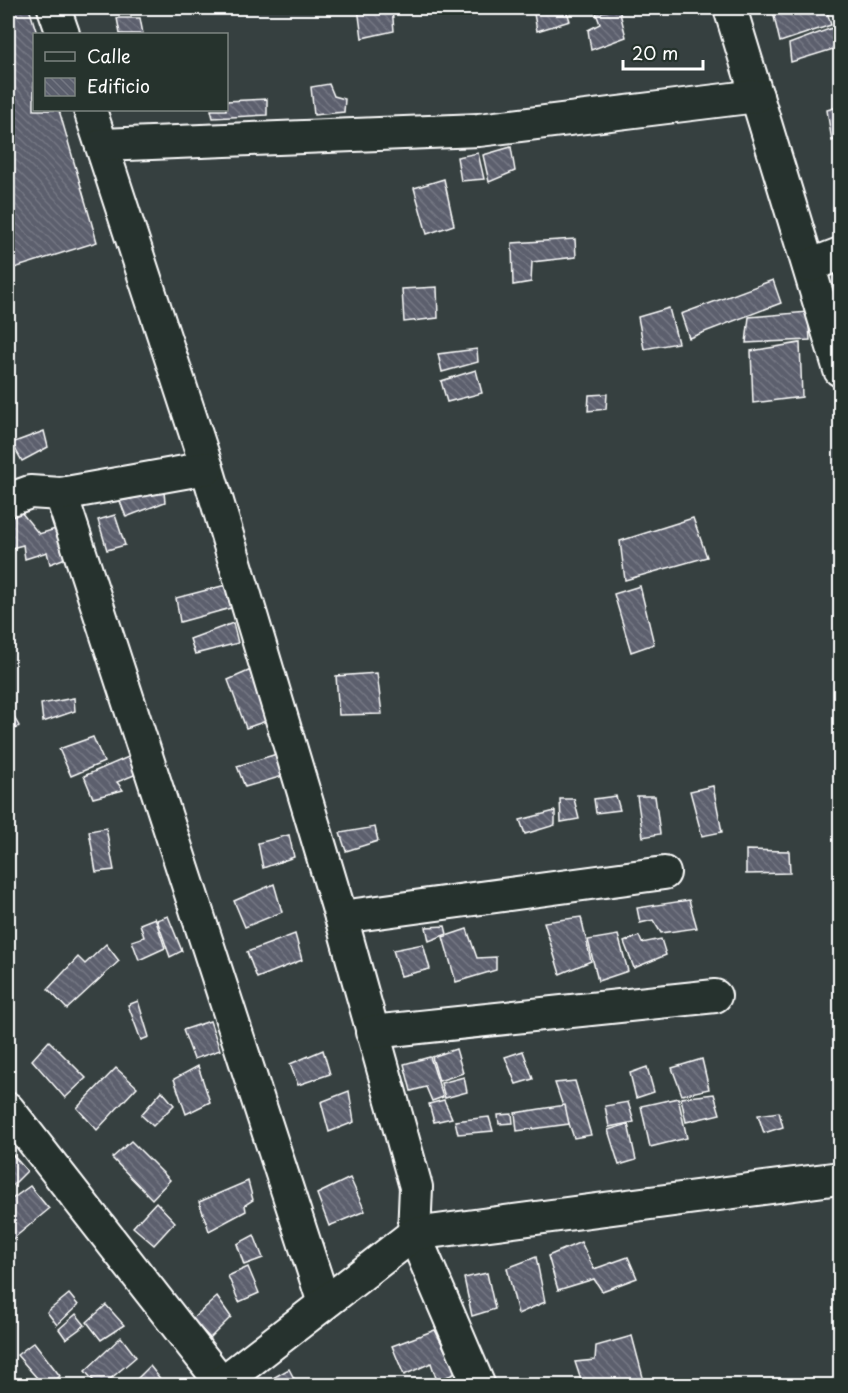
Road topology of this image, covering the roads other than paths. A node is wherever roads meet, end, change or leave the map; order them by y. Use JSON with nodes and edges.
{"nodes":[{"id":1,"x":54,"y":8,"type":"edge"},
{"id":2,"x":730,"y":8,"type":"edge"},
{"id":3,"x":63,"y":33,"type":"edge"},
{"id":4,"x":757,"y":96,"type":"junction"},
{"id":5,"x":90,"y":111,"type":"edge"},
{"id":6,"x":102,"y":145,"type":"junction"},
{"id":7,"x":840,"y":254,"type":"edge"},
{"id":8,"x":809,"y":266,"type":"junction"},
{"id":9,"x":840,"y":370,"type":"edge"},
{"id":10,"x":207,"y":468,"type":"junction"},
{"id":11,"x":61,"y":494,"type":"junction"},
{"id":12,"x":8,"y":500,"type":"edge"},
{"id":13,"x":664,"y":873,"type":"dead end"},
{"id":14,"x":341,"y":917,"type":"junction"},
{"id":15,"x":715,"y":996,"type":"dead end"},
{"id":16,"x":372,"y":1032,"type":"junction"},
{"id":17,"x":8,"y":1108,"type":"edge"},
{"id":18,"x":840,"y":1178,"type":"edge"},
{"id":19,"x":414,"y":1234,"type":"junction"},
{"id":20,"x":324,"y":1303,"type":"junction"},
{"id":21,"x":219,"y":1384,"type":"edge"},
{"id":22,"x":479,"y":1386,"type":"edge"}],
"edges":[{"from":1,"to":3,"type":"street"},
{"from":2,"to":4,"type":"street"},
{"from":4,"to":6,"type":"street"},
{"from":4,"to":8,"type":"street"},
{"from":5,"to":6,"type":"street"},
{"from":6,"to":10,"type":"street"},
{"from":7,"to":8,"type":"street"},
{"from":8,"to":9,"type":"street"},
{"from":10,"to":11,"type":"street"},
{"from":10,"to":14,"type":"street"},
{"from":11,"to":12,"type":"street"},
{"from":11,"to":20,"type":"street"},
{"from":13,"to":14,"type":"street"},
{"from":14,"to":16,"type":"street"},
{"from":15,"to":16,"type":"street"},
{"from":16,"to":19,"type":"street"},
{"from":17,"to":21,"type":"street"},
{"from":18,"to":19,"type":"street"},
{"from":19,"to":20,"type":"street"},
{"from":19,"to":22,"type":"street"},
{"from":20,"to":21,"type":"street"}]}
